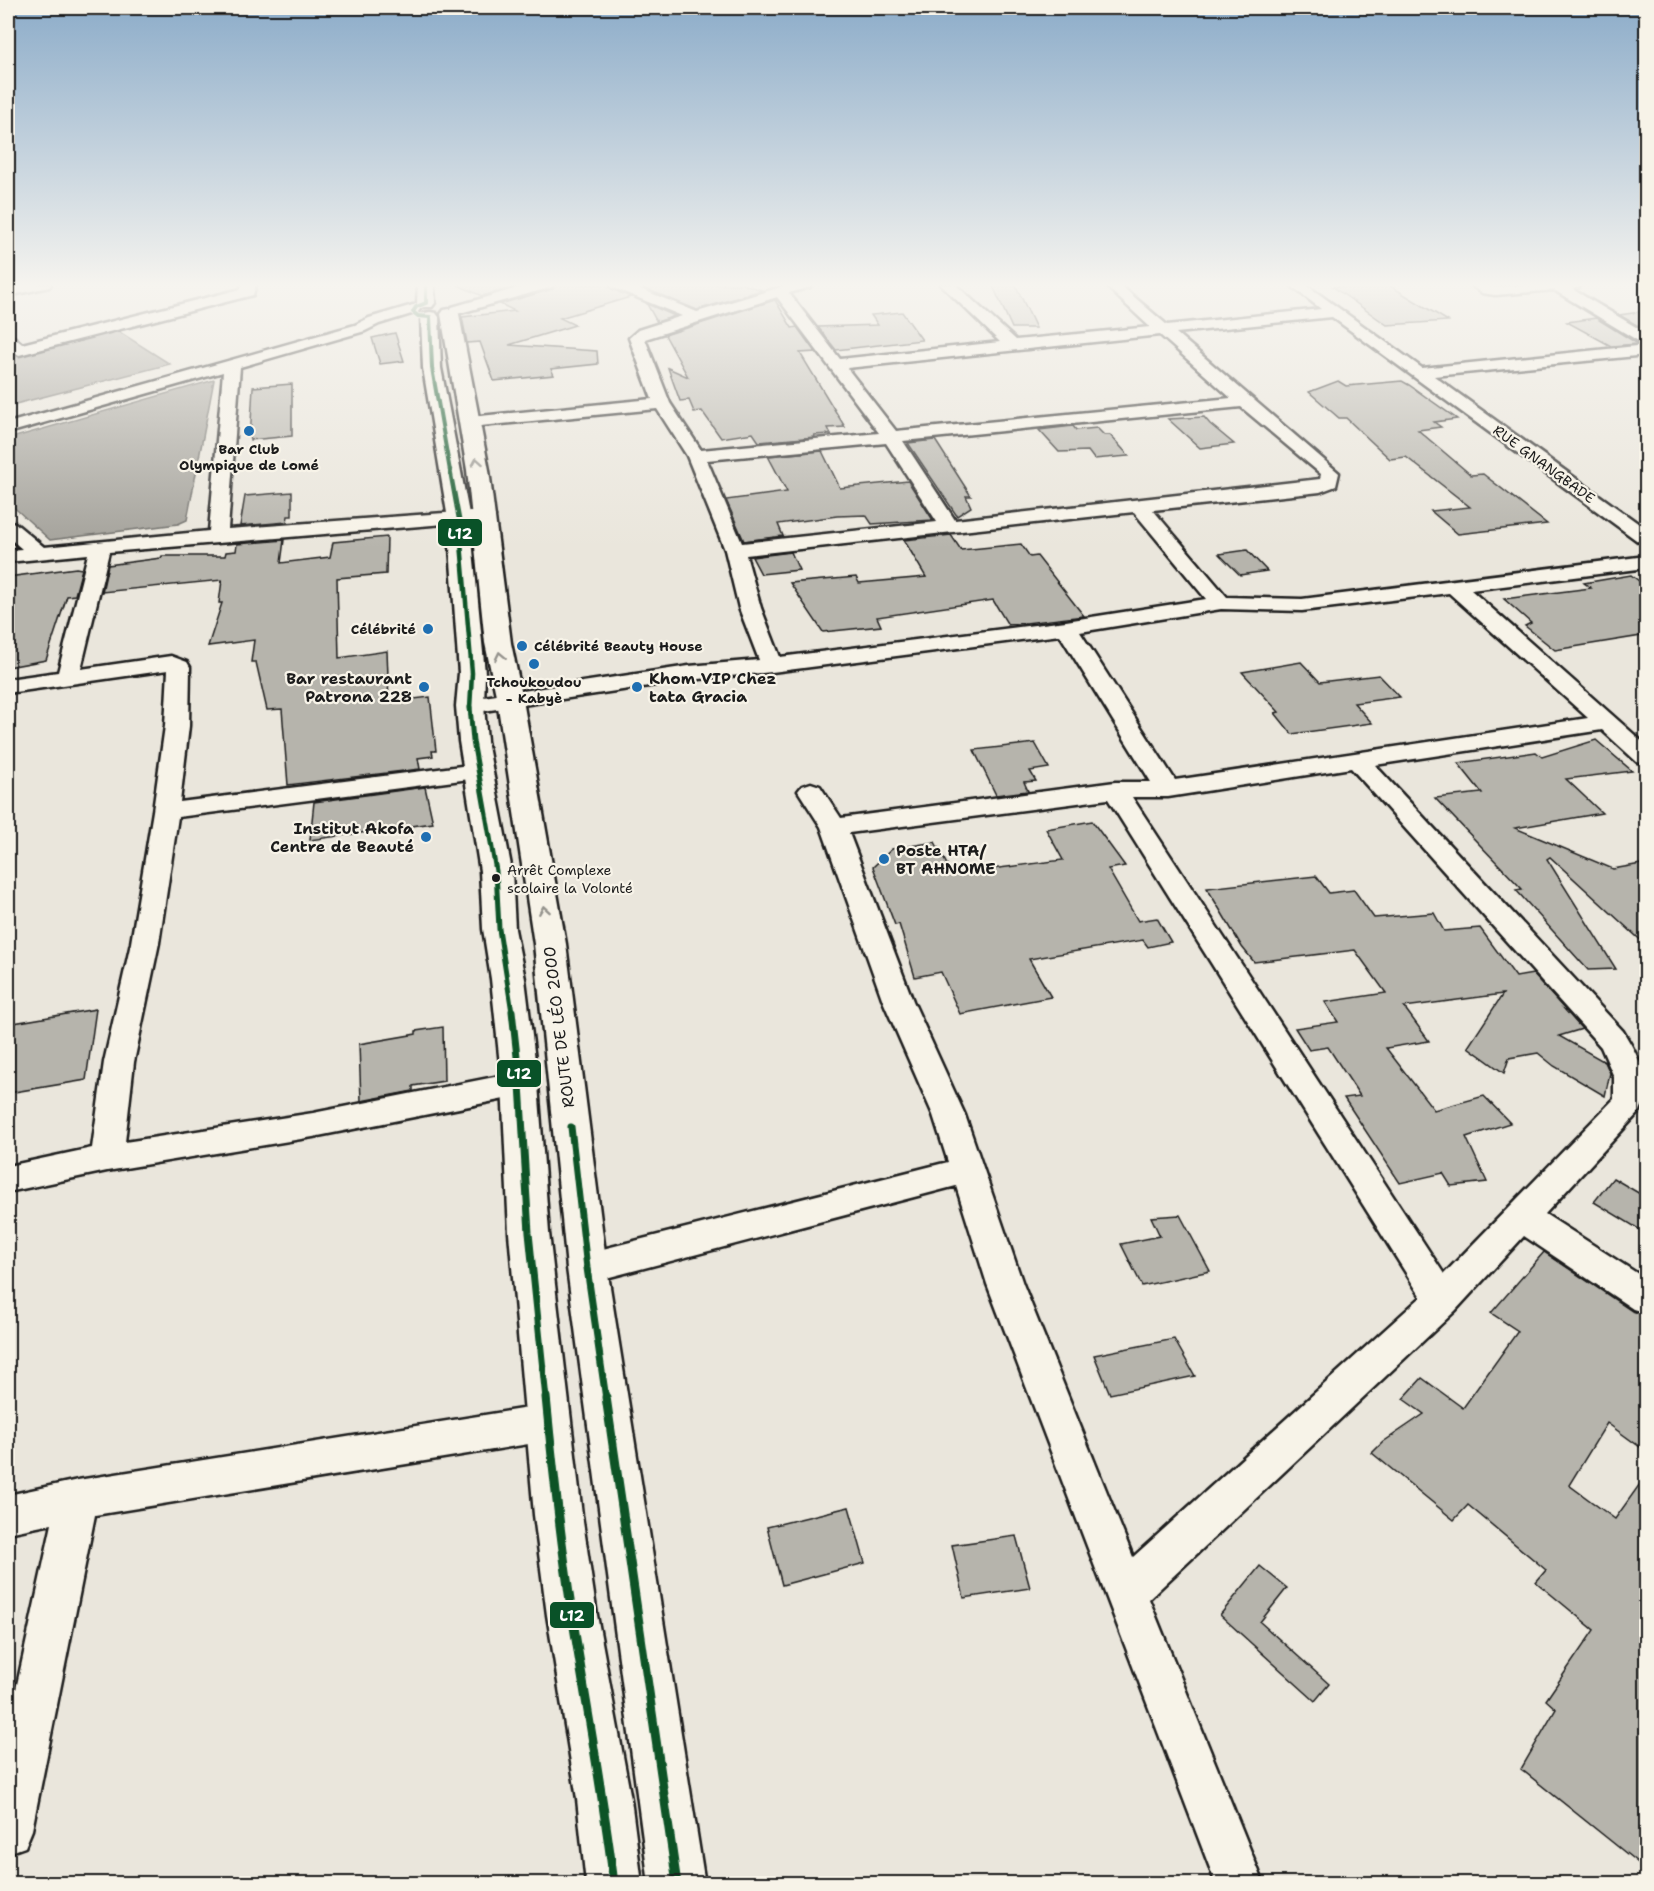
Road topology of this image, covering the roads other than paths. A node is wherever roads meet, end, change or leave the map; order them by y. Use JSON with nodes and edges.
{"nodes":[{"id":1,"x":209,"y":372,"type":"edge"},
{"id":2,"x":231,"y":372,"type":"edge"},
{"id":3,"x":433,"y":372,"type":"edge"},
{"id":4,"x":456,"y":372,"type":"edge"},
{"id":5,"x":650,"y":372,"type":"edge"},
{"id":6,"x":840,"y":372,"type":"edge"},
{"id":7,"x":1211,"y":372,"type":"edge"},
{"id":8,"x":1426,"y":372,"type":"edge"},
{"id":9,"x":1419,"y":373,"type":"joint"},
{"id":10,"x":1245,"y":402,"type":"junction"},
{"id":11,"x":662,"y":403,"type":"junction"},
{"id":12,"x":470,"y":422,"type":"junction"},
{"id":13,"x":8,"y":428,"type":"edge"},
{"id":14,"x":891,"y":437,"type":"junction"},
{"id":15,"x":696,"y":456,"type":"junction"},
{"id":16,"x":1139,"y":506,"type":"junction"},
{"id":17,"x":472,"y":518,"type":"junction"},
{"id":18,"x":950,"y":525,"type":"junction"},
{"id":19,"x":8,"y":526,"type":"edge"},
{"id":20,"x":218,"y":536,"type":"junction"},
{"id":21,"x":1647,"y":538,"type":"edge"},
{"id":22,"x":100,"y":548,"type":"junction"},
{"id":23,"x":735,"y":550,"type":"junction"},
{"id":24,"x":39,"y":553,"type":"junction"},
{"id":25,"x":8,"y":556,"type":"edge"},
{"id":26,"x":1647,"y":562,"type":"edge"},
{"id":27,"x":1454,"y":586,"type":"junction"},
{"id":28,"x":1221,"y":603,"type":"junction"},
{"id":29,"x":1066,"y":628,"type":"junction"},
{"id":30,"x":772,"y":665,"type":"junction"},
{"id":31,"x":68,"y":676,"type":"junction"},
{"id":32,"x":8,"y":686,"type":"edge"},
{"id":33,"x":510,"y":700,"type":"junction"},
{"id":34,"x":470,"y":706,"type":"junction"},
{"id":35,"x":1608,"y":722,"type":"junction"},
{"id":36,"x":1647,"y":757,"type":"edge"},
{"id":37,"x":1357,"y":760,"type":"junction"},
{"id":38,"x":477,"y":771,"type":"junction"},
{"id":39,"x":1168,"y":789,"type":"junction"},
{"id":40,"x":1115,"y":790,"type":"junction"},
{"id":41,"x":811,"y":791,"type":"dead end"},
{"id":42,"x":166,"y":811,"type":"junction"},
{"id":43,"x":834,"y":827,"type":"junction"},
{"id":44,"x":520,"y":1084,"type":"junction"},
{"id":45,"x":107,"y":1158,"type":"junction"},
{"id":46,"x":966,"y":1170,"type":"junction"},
{"id":47,"x":8,"y":1179,"type":"edge"},
{"id":48,"x":1522,"y":1217,"type":"junction"},
{"id":49,"x":587,"y":1268,"type":"junction"},
{"id":50,"x":1647,"y":1298,"type":"edge"},
{"id":51,"x":1442,"y":1300,"type":"junction"},
{"id":52,"x":547,"y":1423,"type":"junction"},
{"id":53,"x":78,"y":1499,"type":"junction"},
{"id":54,"x":8,"y":1515,"type":"edge"},
{"id":55,"x":1126,"y":1592,"type":"junction"},
{"id":56,"x":8,"y":1830,"type":"edge"},
{"id":57,"x":614,"y":1884,"type":"edge"},
{"id":58,"x":677,"y":1884,"type":"edge"},
{"id":59,"x":1240,"y":1884,"type":"edge"}],
"edges":[{"from":1,"to":13,"type":"street"},
{"from":2,"to":20,"type":"street"},
{"from":3,"to":17,"type":"street","name":"ROUTE DE LÉO 2000"},
{"from":4,"to":12,"type":"street","name":"ROUTE DE LÉO 2000"},
{"from":5,"to":11,"type":"street"},
{"from":6,"to":14,"type":"street"},
{"from":7,"to":10,"type":"street"},
{"from":8,"to":9,"type":"street"},
{"from":9,"to":21,"type":"street","name":"RUE GNANGBADE"},
{"from":10,"to":14,"type":"street"},
{"from":10,"to":16,"type":"street"},
{"from":11,"to":12,"type":"street"},
{"from":11,"to":15,"type":"street"},
{"from":17,"to":12,"type":"street","name":"ROUTE DE LÉO 2000","one_way":true},
{"from":14,"to":15,"type":"street"},
{"from":14,"to":18,"type":"street"},
{"from":15,"to":23,"type":"street"},
{"from":16,"to":18,"type":"street"},
{"from":16,"to":28,"type":"street"},
{"from":17,"to":20,"type":"street"},
{"from":33,"to":17,"type":"street","name":"ROUTE DE LÉO 2000","one_way":true},
{"from":17,"to":34,"type":"street","name":"ROUTE DE LÉO 2000"},
{"from":18,"to":23,"type":"street"},
{"from":19,"to":24,"type":"street"},
{"from":20,"to":22,"type":"street"},
{"from":22,"to":24,"type":"street"},
{"from":22,"to":31,"type":"street"},
{"from":23,"to":30,"type":"street"},
{"from":24,"to":25,"type":"street"},
{"from":26,"to":27,"type":"street"},
{"from":27,"to":28,"type":"street"},
{"from":27,"to":35,"type":"street"},
{"from":28,"to":29,"type":"street"},
{"from":29,"to":30,"type":"street"},
{"from":29,"to":39,"type":"street"},
{"from":30,"to":33,"type":"street"},
{"from":31,"to":32,"type":"street"},
{"from":31,"to":42,"type":"street"},
{"from":33,"to":34,"type":"street"},
{"from":49,"to":33,"type":"street","name":"ROUTE DE LÉO 2000","one_way":true},
{"from":34,"to":38,"type":"street","name":"ROUTE DE LÉO 2000"},
{"from":35,"to":36,"type":"street"},
{"from":35,"to":37,"type":"street"},
{"from":37,"to":39,"type":"street"},
{"from":37,"to":48,"type":"street"},
{"from":38,"to":42,"type":"street"},
{"from":38,"to":44,"type":"street","name":"ROUTE DE LÉO 2000"},
{"from":39,"to":40,"type":"street"},
{"from":40,"to":43,"type":"street"},
{"from":40,"to":51,"type":"street"},
{"from":41,"to":43,"type":"street"},
{"from":42,"to":45,"type":"street"},
{"from":43,"to":46,"type":"street"},
{"from":44,"to":45,"type":"street"},
{"from":44,"to":52,"type":"street","name":"ROUTE DE LÉO 2000"},
{"from":45,"to":47,"type":"street"},
{"from":46,"to":49,"type":"street"},
{"from":46,"to":55,"type":"street"},
{"from":48,"to":50,"type":"street"},
{"from":48,"to":51,"type":"street"},
{"from":49,"to":58,"type":"street","name":"ROUTE DE LÉO 2000"},
{"from":51,"to":55,"type":"street"},
{"from":52,"to":53,"type":"street"},
{"from":52,"to":57,"type":"street","name":"ROUTE DE LÉO 2000"},
{"from":53,"to":54,"type":"street"},
{"from":53,"to":56,"type":"street"},
{"from":55,"to":59,"type":"street"}]}
